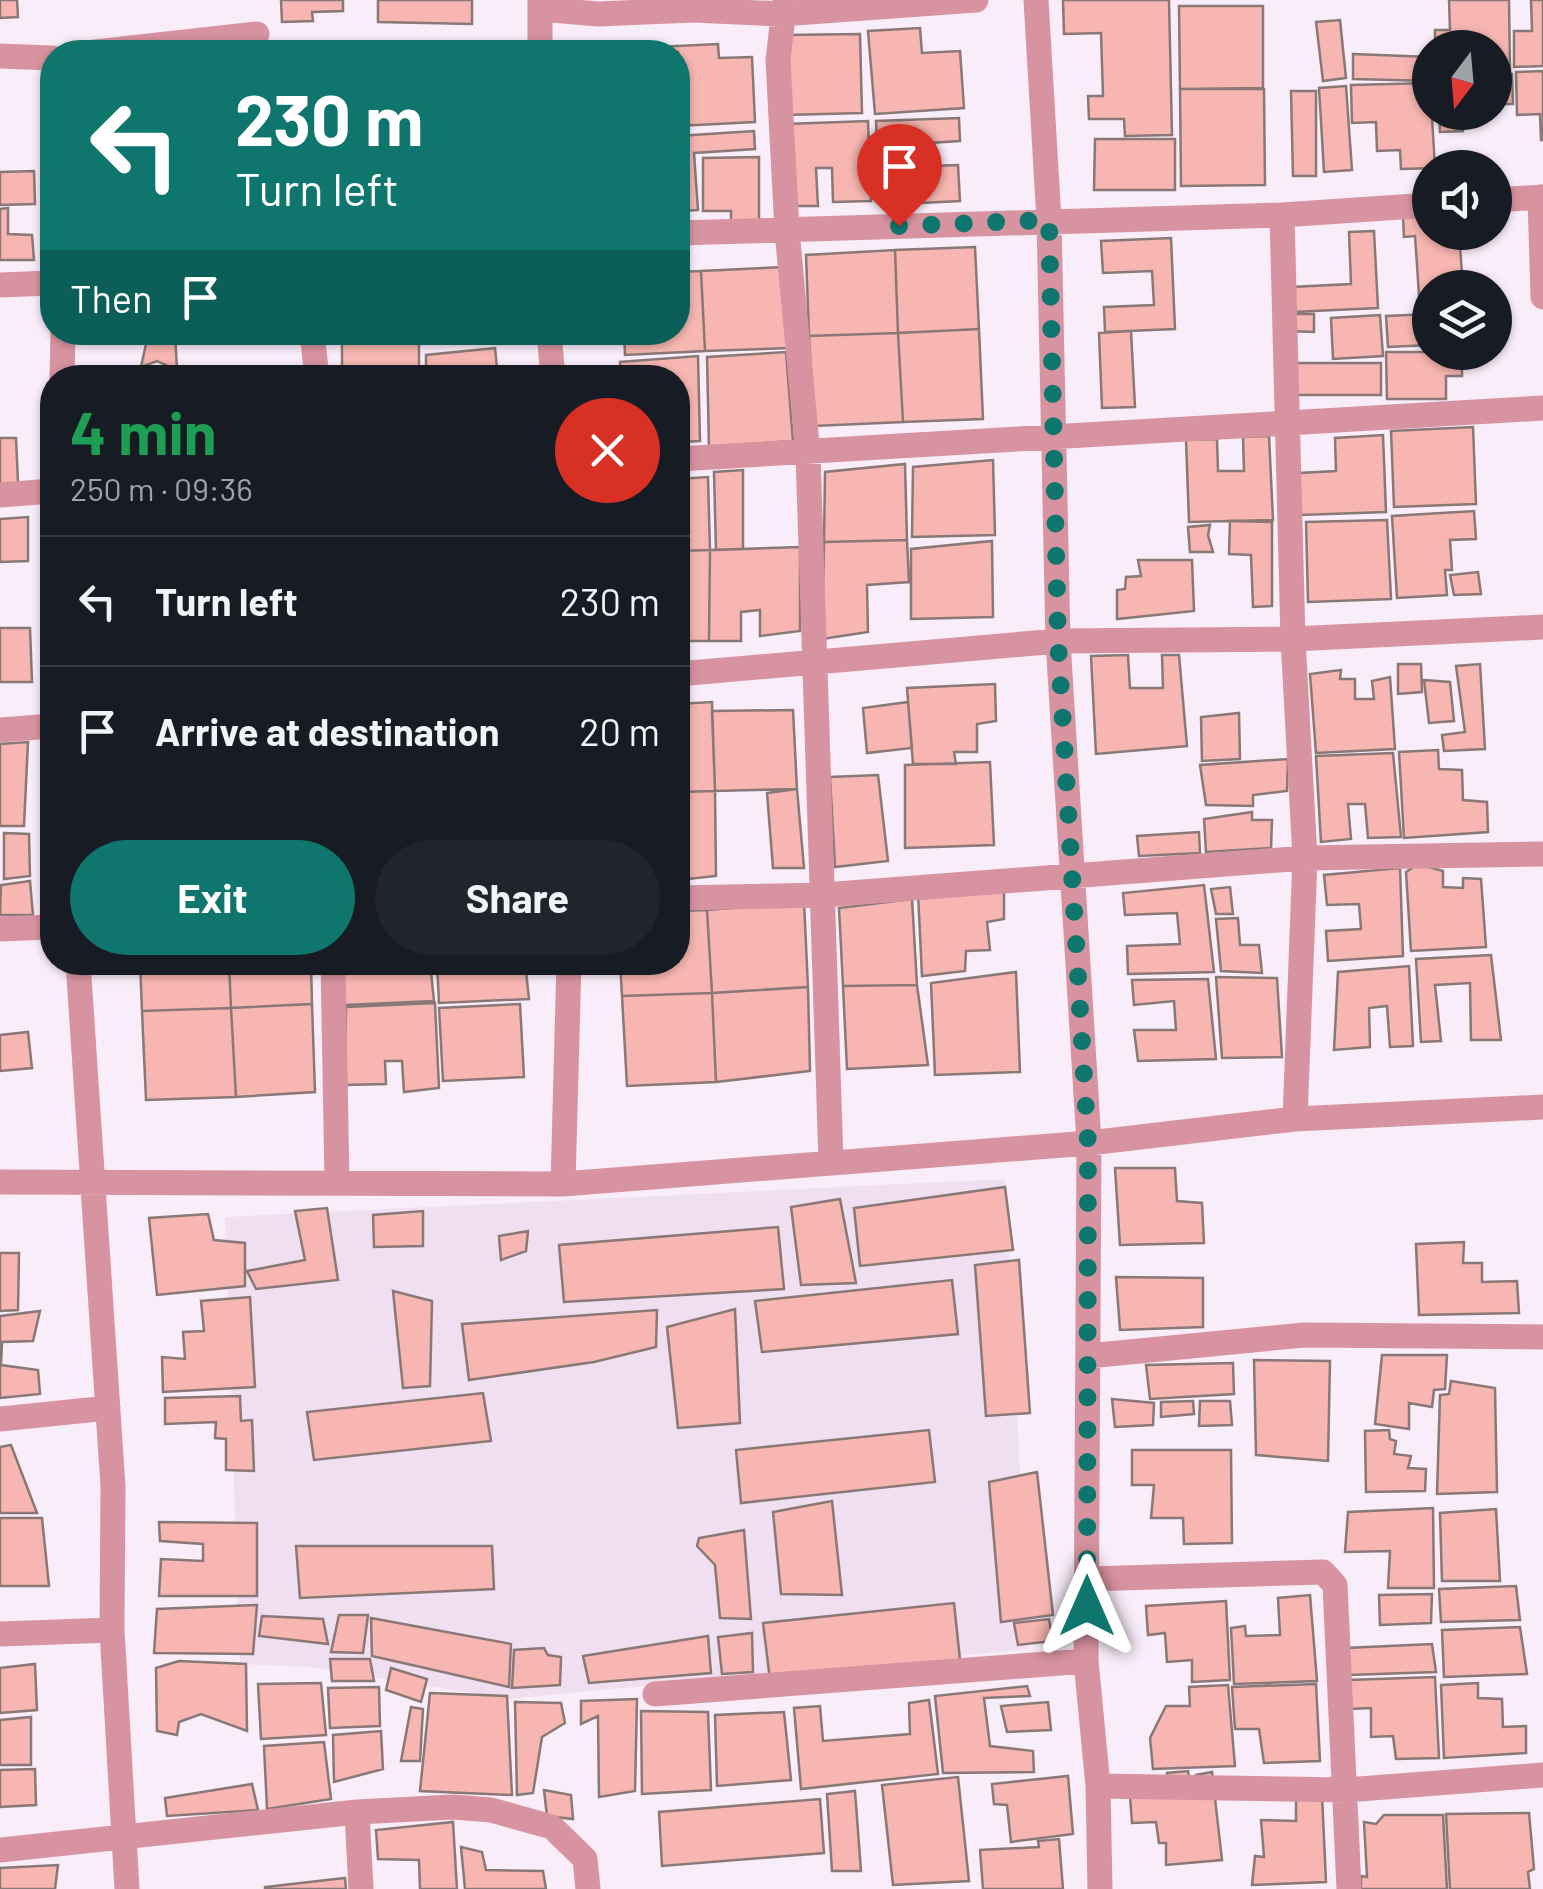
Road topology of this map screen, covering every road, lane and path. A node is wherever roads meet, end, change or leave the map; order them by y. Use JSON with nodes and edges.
{"nodes":[{"id":1,"x":976,"y":0,"type":"edge"},
{"id":2,"x":1036,"y":0,"type":"edge"},
{"id":3,"x":540,"y":5,"type":"edge"},
{"id":4,"x":783,"y":7,"type":"edge"},
{"id":5,"x":257,"y":34,"type":"dead end"},
{"id":6,"x":203,"y":40,"type":"edge"},
{"id":7,"x":540,"y":40,"type":"edge"},
{"id":8,"x":0,"y":56,"type":"edge"},
{"id":9,"x":40,"y":58,"type":"edge"},
{"id":10,"x":1541,"y":197,"type":"edge"},
{"id":11,"x":1512,"y":199,"type":"edge"},
{"id":12,"x":1412,"y":206,"type":"edge"},
{"id":13,"x":1282,"y":215,"type":"junction"},
{"id":14,"x":1049,"y":220,"type":"junction"},
{"id":15,"x":787,"y":230,"type":"junction"},
{"id":16,"x":690,"y":233,"type":"edge"},
{"id":17,"x":40,"y":284,"type":"edge"},
{"id":18,"x":0,"y":286,"type":"edge"},
{"id":19,"x":1543,"y":297,"type":"edge"},
{"id":20,"x":1543,"y":408,"type":"edge"},
{"id":21,"x":1287,"y":424,"type":"junction"},
{"id":22,"x":1054,"y":440,"type":"junction"},
{"id":23,"x":808,"y":454,"type":"junction"},
{"id":24,"x":690,"y":459,"type":"edge"},
{"id":25,"x":40,"y":492,"type":"edge"},
{"id":26,"x":0,"y":495,"type":"edge"},
{"id":27,"x":1543,"y":627,"type":"edge"},
{"id":28,"x":1293,"y":639,"type":"junction"},
{"id":29,"x":1058,"y":641,"type":"junction"},
{"id":30,"x":812,"y":664,"type":"junction"},
{"id":31,"x":690,"y":673,"type":"edge"},
{"id":32,"x":40,"y":727,"type":"edge"},
{"id":33,"x":0,"y":730,"type":"edge"},
{"id":34,"x":1543,"y":854,"type":"edge"},
{"id":35,"x":1305,"y":858,"type":"junction"},
{"id":36,"x":1069,"y":877,"type":"junction"},
{"id":37,"x":824,"y":896,"type":"junction"},
{"id":38,"x":690,"y":898,"type":"edge"},
{"id":39,"x":40,"y":927,"type":"edge"},
{"id":40,"x":0,"y":929,"type":"edge"},
{"id":41,"x":79,"y":975,"type":"edge"},
{"id":42,"x":333,"y":975,"type":"edge"},
{"id":43,"x":568,"y":975,"type":"edge"},
{"id":44,"x":1543,"y":1107,"type":"edge"},
{"id":45,"x":1295,"y":1120,"type":"junction"},
{"id":46,"x":1088,"y":1143,"type":"junction"},
{"id":47,"x":831,"y":1162,"type":"junction"},
{"id":48,"x":93,"y":1180,"type":"junction"},
{"id":49,"x":0,"y":1182,"type":"edge"},
{"id":50,"x":337,"y":1182,"type":"junction"},
{"id":51,"x":563,"y":1184,"type":"junction"},
{"id":52,"x":1543,"y":1337,"type":"edge"},
{"id":53,"x":1088,"y":1356,"type":"junction"},
{"id":54,"x":108,"y":1408,"type":"junction"},
{"id":55,"x":0,"y":1419,"type":"edge"},
{"id":56,"x":1087,"y":1579,"type":"junction"},
{"id":57,"x":112,"y":1630,"type":"junction"},
{"id":58,"x":0,"y":1634,"type":"edge"},
{"id":59,"x":1086,"y":1660,"type":"junction"},
{"id":60,"x":655,"y":1694,"type":"dead end"},
{"id":61,"x":1543,"y":1775,"type":"edge"},
{"id":62,"x":1098,"y":1786,"type":"junction"},
{"id":63,"x":1346,"y":1790,"type":"junction"},
{"id":64,"x":357,"y":1812,"type":"junction"},
{"id":65,"x":125,"y":1836,"type":"junction"},
{"id":66,"x":0,"y":1850,"type":"edge"},
{"id":67,"x":127,"y":1889,"type":"edge"},
{"id":68,"x":361,"y":1889,"type":"edge"},
{"id":69,"x":588,"y":1889,"type":"edge"},
{"id":70,"x":1100,"y":1889,"type":"edge"},
{"id":71,"x":1348,"y":1889,"type":"edge"}],
"edges":[{"from":1,"to":4,"type":"street"},
{"from":2,"to":14,"type":"street"},
{"from":3,"to":4,"type":"street"},
{"from":3,"to":7,"type":"street"},
{"from":4,"to":15,"type":"street"},
{"from":5,"to":6,"type":"street"},
{"from":8,"to":9,"type":"street"},
{"from":10,"to":11,"type":"street"},
{"from":10,"to":19,"type":"street"},
{"from":12,"to":13,"type":"street"},
{"from":13,"to":14,"type":"street"},
{"from":13,"to":21,"type":"street"},
{"from":14,"to":15,"type":"street"},
{"from":14,"to":22,"type":"street"},
{"from":15,"to":16,"type":"street"},
{"from":15,"to":23,"type":"street"},
{"from":17,"to":18,"type":"street"},
{"from":20,"to":21,"type":"street"},
{"from":21,"to":22,"type":"street"},
{"from":21,"to":28,"type":"street"},
{"from":22,"to":23,"type":"street"},
{"from":22,"to":29,"type":"street"},
{"from":23,"to":24,"type":"street"},
{"from":23,"to":30,"type":"street"},
{"from":25,"to":26,"type":"street"},
{"from":27,"to":28,"type":"street"},
{"from":28,"to":29,"type":"street"},
{"from":28,"to":35,"type":"street"},
{"from":29,"to":30,"type":"street"},
{"from":29,"to":36,"type":"street"},
{"from":30,"to":31,"type":"street"},
{"from":30,"to":37,"type":"street"},
{"from":32,"to":33,"type":"street"},
{"from":34,"to":35,"type":"street"},
{"from":35,"to":36,"type":"street"},
{"from":35,"to":45,"type":"street"},
{"from":36,"to":37,"type":"street"},
{"from":36,"to":46,"type":"street"},
{"from":37,"to":38,"type":"street"},
{"from":37,"to":47,"type":"street"},
{"from":39,"to":40,"type":"street"},
{"from":41,"to":48,"type":"street"},
{"from":42,"to":50,"type":"street"},
{"from":43,"to":51,"type":"street"},
{"from":44,"to":45,"type":"street"},
{"from":45,"to":46,"type":"street"},
{"from":46,"to":47,"type":"street"},
{"from":46,"to":53,"type":"street"},
{"from":47,"to":51,"type":"street"},
{"from":48,"to":49,"type":"street"},
{"from":48,"to":50,"type":"street"},
{"from":48,"to":54,"type":"street"},
{"from":50,"to":51,"type":"street"},
{"from":52,"to":53,"type":"street"},
{"from":53,"to":56,"type":"street"},
{"from":54,"to":55,"type":"street"},
{"from":54,"to":57,"type":"street"},
{"from":56,"to":59,"type":"street"},
{"from":56,"to":63,"type":"street"},
{"from":57,"to":58,"type":"street"},
{"from":57,"to":65,"type":"street"},
{"from":59,"to":60,"type":"street"},
{"from":59,"to":62,"type":"street"},
{"from":61,"to":63,"type":"street"},
{"from":62,"to":63,"type":"street"},
{"from":62,"to":70,"type":"street"},
{"from":63,"to":71,"type":"street"},
{"from":64,"to":65,"type":"street"},
{"from":64,"to":68,"type":"street"},
{"from":64,"to":69,"type":"street"},
{"from":65,"to":66,"type":"street"},
{"from":65,"to":67,"type":"street"}]}
